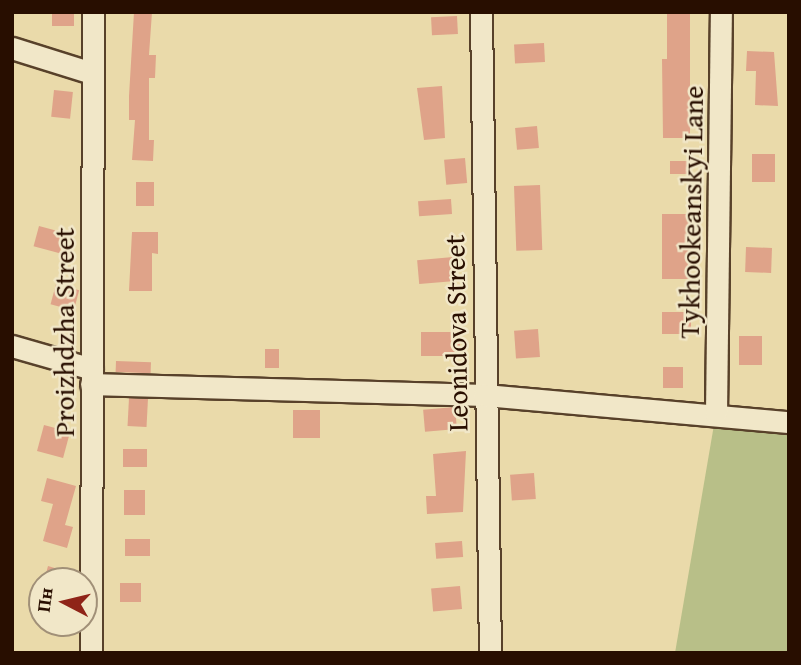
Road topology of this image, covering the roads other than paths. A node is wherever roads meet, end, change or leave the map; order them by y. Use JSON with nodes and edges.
{"nodes":[{"id":1,"x":93,"y":12,"type":"edge"},
{"id":2,"x":481,"y":12,"type":"edge"},
{"id":3,"x":722,"y":12,"type":"edge"},
{"id":4,"x":12,"y":48,"type":"edge"},
{"id":5,"x":92,"y":73,"type":"junction"},
{"id":6,"x":12,"y":346,"type":"edge"},
{"id":7,"x":91,"y":376,"type":"junction"},
{"id":8,"x":484,"y":395,"type":"junction"},
{"id":9,"x":716,"y":413,"type":"junction"},
{"id":10,"x":789,"y":422,"type":"edge"},
{"id":11,"x":91,"y":653,"type":"edge"},
{"id":12,"x":490,"y":653,"type":"edge"}],
"edges":[{"from":1,"to":5,"type":"street","name":"Proizhdzha Street"},
{"from":2,"to":8,"type":"street","name":"Leonidova Street"},
{"from":3,"to":9,"type":"street","name":"Tykhookeanskyi Lane"},
{"from":4,"to":5,"type":"street"},
{"from":5,"to":7,"type":"street","name":"Proizhdzha Street"},
{"from":6,"to":7,"type":"street"},
{"from":7,"to":8,"type":"street"},
{"from":7,"to":11,"type":"street","name":"Proizhdzha Street"},
{"from":8,"to":9,"type":"street"},
{"from":8,"to":12,"type":"street","name":"Leonidova Street"},
{"from":9,"to":10,"type":"street"}]}
